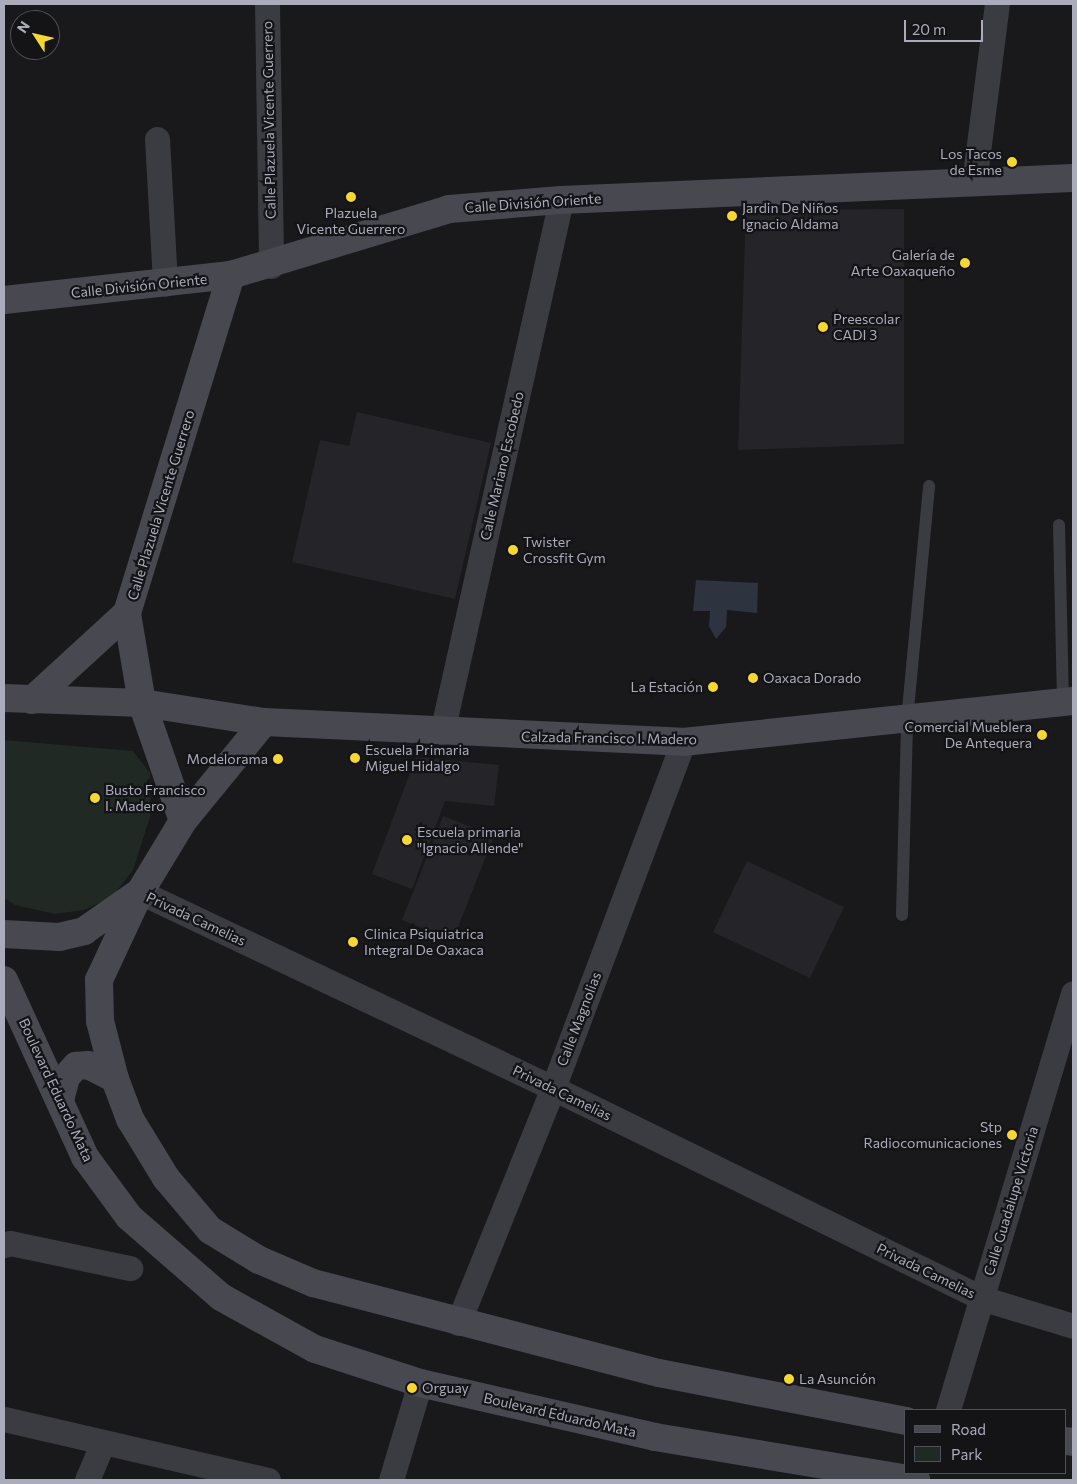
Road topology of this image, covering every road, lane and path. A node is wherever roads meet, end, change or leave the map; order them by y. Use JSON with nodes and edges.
{"nodes":[{"id":1,"x":268,"y":4,"type":"edge"},
{"id":2,"x":997,"y":4,"type":"edge"},
{"id":3,"x":157,"y":139,"type":"dead end"},
{"id":4,"x":1073,"y":178,"type":"edge"},
{"id":5,"x":974,"y":183,"type":"junction"},
{"id":6,"x":561,"y":200,"type":"junction"},
{"id":7,"x":272,"y":266,"type":"junction"},
{"id":8,"x":231,"y":275,"type":"junction"},
{"id":9,"x":165,"y":284,"type":"junction"},
{"id":10,"x":4,"y":300,"type":"edge"},
{"id":11,"x":929,"y":486,"type":"dead end"},
{"id":12,"x":1059,"y":525,"type":"dead end"},
{"id":13,"x":127,"y":613,"type":"junction"},
{"id":14,"x":4,"y":698,"type":"edge"},
{"id":15,"x":32,"y":700,"type":"junction"},
{"id":16,"x":1068,"y":702,"type":"edge"},
{"id":17,"x":142,"y":703,"type":"junction"},
{"id":18,"x":907,"y":720,"type":"junction"},
{"id":19,"x":264,"y":722,"type":"junction"},
{"id":20,"x":442,"y":732,"type":"junction"},
{"id":21,"x":683,"y":742,"type":"junction"},
{"id":22,"x":184,"y":821,"type":"junction"},
{"id":23,"x":140,"y":892,"type":"junction"},
{"id":24,"x":902,"y":915,"type":"dead end"},
{"id":25,"x":4,"y":934,"type":"edge"},
{"id":26,"x":4,"y":980,"type":"edge"},
{"id":27,"x":1073,"y":992,"type":"edge"},
{"id":28,"x":115,"y":1079,"type":"junction"},
{"id":29,"x":553,"y":1088,"type":"junction"},
{"id":30,"x":60,"y":1100,"type":"junction"},
{"id":31,"x":6,"y":1243,"type":"edge"},
{"id":32,"x":130,"y":1268,"type":"dead end"},
{"id":33,"x":982,"y":1298,"type":"junction"},
{"id":34,"x":458,"y":1323,"type":"junction"},
{"id":35,"x":1073,"y":1326,"type":"edge"},
{"id":36,"x":420,"y":1383,"type":"junction"},
{"id":37,"x":948,"y":1409,"type":"edge"},
{"id":38,"x":4,"y":1419,"type":"edge"},
{"id":39,"x":904,"y":1421,"type":"edge"},
{"id":40,"x":102,"y":1444,"type":"junction"},
{"id":41,"x":87,"y":1480,"type":"edge"},
{"id":42,"x":268,"y":1480,"type":"edge"},
{"id":43,"x":391,"y":1480,"type":"edge"},
{"id":44,"x":916,"y":1480,"type":"edge"}],
"edges":[{"from":1,"to":7,"type":"street","name":"Calle Plazuela Vicente Guerrero"},
{"from":2,"to":5,"type":"street"},
{"from":3,"to":9,"type":"street"},
{"from":4,"to":5,"type":"main road","name":"Calle División Oriente"},
{"from":5,"to":6,"type":"main road","name":"Calle División Oriente"},
{"from":6,"to":7,"type":"main road","name":"Calle División Oriente"},
{"from":6,"to":20,"type":"street","name":"Calle Mariano Escobedo"},
{"from":7,"to":8,"type":"main road","name":"Calle División Oriente"},
{"from":8,"to":9,"type":"main road","name":"Calle División Oriente"},
{"from":8,"to":13,"type":"main road","name":"Calle Plazuela Vicente Guerrero"},
{"from":9,"to":10,"type":"main road","name":"Calle División Oriente"},
{"from":11,"to":18,"type":"lane"},
{"from":12,"to":16,"type":"lane"},
{"from":13,"to":15,"type":"main road"},
{"from":13,"to":17,"type":"main road","name":"Calle Plazuela Vicente Guerrero"},
{"from":14,"to":15,"type":"main road","name":"Calzada Francisco I. Madero"},
{"from":15,"to":17,"type":"main road","name":"Calzada Francisco I. Madero"},
{"from":16,"to":18,"type":"main road","name":"Calzada Francisco I. Madero"},
{"from":17,"to":19,"type":"main road","name":"Calzada Francisco I. Madero"},
{"from":17,"to":22,"type":"main road","name":"Calle Plazuela Vicente Guerrero"},
{"from":18,"to":21,"type":"main road","name":"Calzada Francisco I. Madero"},
{"from":18,"to":24,"type":"lane"},
{"from":19,"to":20,"type":"main road","name":"Calzada Francisco I. Madero"},
{"from":19,"to":22,"type":"main road"},
{"from":20,"to":21,"type":"main road","name":"Calzada Francisco I. Madero"},
{"from":21,"to":29,"type":"street","name":"Calle Magnolias"},
{"from":22,"to":23,"type":"main road"},
{"from":23,"to":25,"type":"main road"},
{"from":23,"to":28,"type":"main road"},
{"from":23,"to":29,"type":"street","name":"Privada Camelias"},
{"from":26,"to":30,"type":"main road","name":"Boulevard Eduardo Mata"},
{"from":27,"to":33,"type":"street","name":"Calle Guadalupe Victoria"},
{"from":28,"to":30,"type":"main road"},
{"from":28,"to":34,"type":"main road"},
{"from":29,"to":33,"type":"street","name":"Privada Camelias"},
{"from":29,"to":34,"type":"street","name":"Calle Magnolias"},
{"from":30,"to":36,"type":"main road","name":"Boulevard Eduardo Mata"},
{"from":31,"to":32,"type":"street"},
{"from":33,"to":35,"type":"street","name":"Privada Camelias"},
{"from":33,"to":37,"type":"street","name":"Calle Guadalupe Victoria"},
{"from":34,"to":39,"type":"main road"},
{"from":36,"to":43,"type":"street"},
{"from":36,"to":44,"type":"main road","name":"Boulevard Eduardo Mata"},
{"from":38,"to":40,"type":"street"},
{"from":40,"to":41,"type":"street"},
{"from":40,"to":42,"type":"street"}]}
